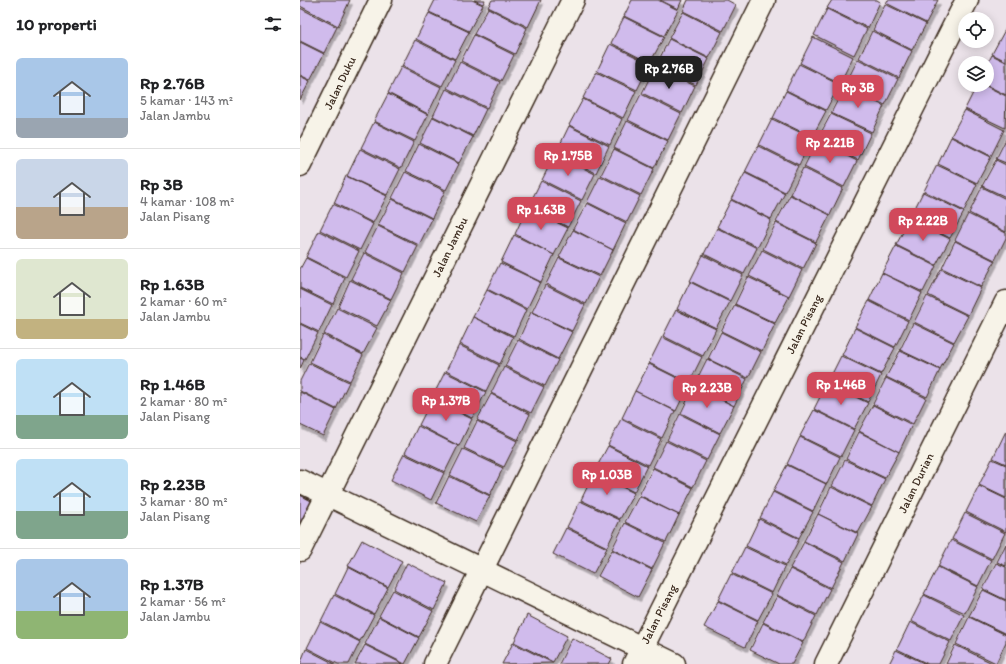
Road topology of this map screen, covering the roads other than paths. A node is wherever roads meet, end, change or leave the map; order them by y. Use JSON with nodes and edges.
{"nodes":[{"id":1,"x":381,"y":0,"type":"edge"},
{"id":2,"x":573,"y":0,"type":"edge"},
{"id":3,"x":764,"y":0,"type":"edge"},
{"id":4,"x":967,"y":0,"type":"edge"},
{"id":5,"x":300,"y":165,"type":"edge"},
{"id":6,"x":1006,"y":302,"type":"edge"},
{"id":7,"x":300,"y":481,"type":"edge"},
{"id":8,"x":327,"y":494,"type":"junction"},
{"id":9,"x":300,"y":550,"type":"edge"},
{"id":10,"x":481,"y":569,"type":"junction"},
{"id":11,"x":638,"y":656,"type":"edge"},
{"id":12,"x":435,"y":664,"type":"edge"},
{"id":13,"x":674,"y":664,"type":"edge"},
{"id":14,"x":826,"y":664,"type":"edge"}],
"edges":[{"from":1,"to":5,"type":"street","name":"Jalan Duku"},
{"from":2,"to":8,"type":"street","name":"Jalan Jambu"},
{"from":3,"to":10,"type":"street"},
{"from":4,"to":11,"type":"street","name":"Jalan Pisang"},
{"from":6,"to":14,"type":"street","name":"Jalan Durian"},
{"from":7,"to":8,"type":"street"},
{"from":8,"to":9,"type":"street","name":"Jalan Jambu"},
{"from":8,"to":10,"type":"street"},
{"from":10,"to":11,"type":"street"},
{"from":10,"to":12,"type":"street"},
{"from":11,"to":13,"type":"street"}]}
